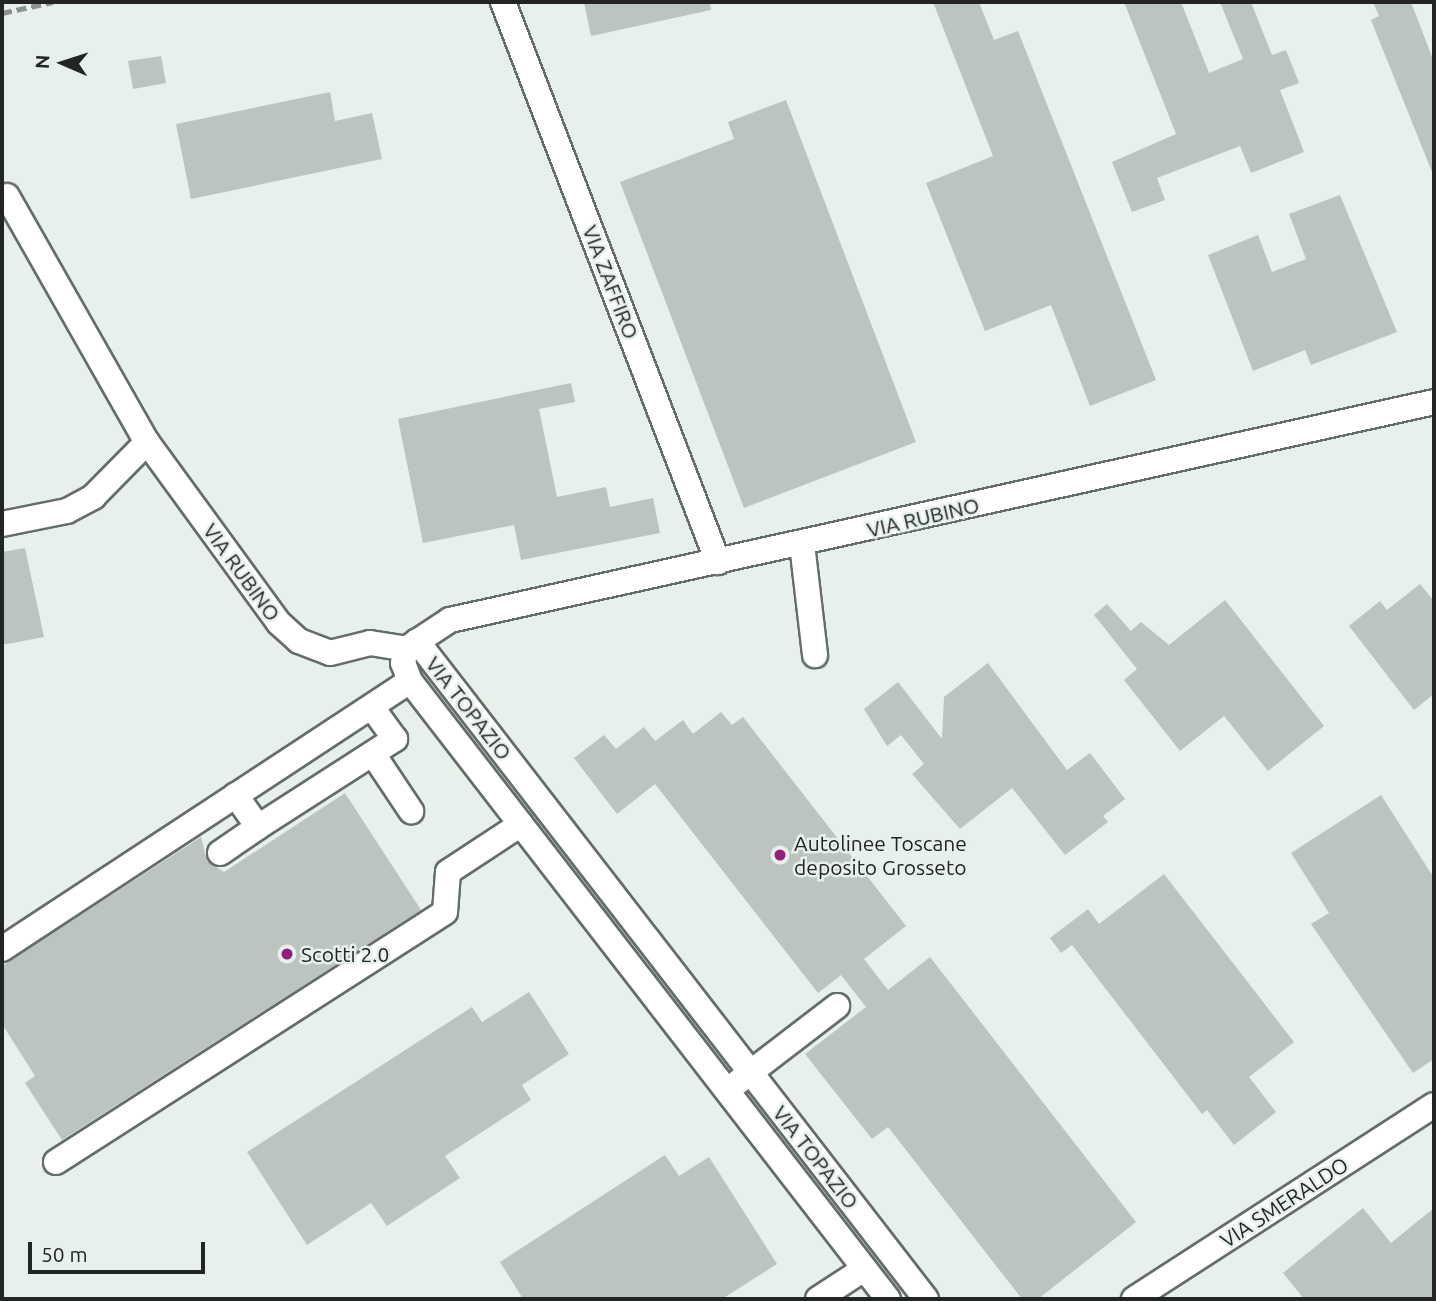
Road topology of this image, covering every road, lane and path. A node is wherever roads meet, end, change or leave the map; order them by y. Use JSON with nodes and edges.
{"nodes":[{"id":1,"x":503,"y":2,"type":"edge"},
{"id":2,"x":7,"y":196,"type":"dead end"},
{"id":3,"x":1434,"y":402,"type":"edge"},
{"id":4,"x":147,"y":442,"type":"junction"},
{"id":5,"x":2,"y":524,"type":"edge"},
{"id":6,"x":802,"y":544,"type":"junction"},
{"id":7,"x":719,"y":562,"type":"junction"},
{"id":8,"x":412,"y":645,"type":"junction"},
{"id":9,"x":815,"y":654,"type":"dead end"},
{"id":10,"x":410,"y":681,"type":"junction"},
{"id":11,"x":372,"y":707,"type":"junction"},
{"id":12,"x":373,"y":754,"type":"junction"},
{"id":13,"x":236,"y":795,"type":"junction"},
{"id":14,"x":411,"y":811,"type":"dead end"},
{"id":15,"x":521,"y":824,"type":"junction"},
{"id":16,"x":258,"y":827,"type":"junction"},
{"id":17,"x":220,"y":853,"type":"dead end"},
{"id":18,"x":2,"y":948,"type":"edge"},
{"id":19,"x":837,"y":1006,"type":"dead end"},
{"id":20,"x":751,"y":1072,"type":"junction"},
{"id":21,"x":727,"y":1091,"type":"junction"},
{"id":22,"x":1434,"y":1105,"type":"edge"},
{"id":23,"x":56,"y":1162,"type":"dead end"},
{"id":24,"x":864,"y":1269,"type":"junction"},
{"id":25,"x":818,"y":1299,"type":"edge"},
{"id":26,"x":888,"y":1299,"type":"edge"},
{"id":27,"x":926,"y":1299,"type":"edge"},
{"id":28,"x":1134,"y":1299,"type":"edge"}],
"edges":[{"from":1,"to":7,"type":"street","name":"VIA ZAFFIRO"},
{"from":2,"to":4,"type":"street","name":"VIA RUBINO"},
{"from":3,"to":6,"type":"street","name":"VIA RUBINO"},
{"from":4,"to":5,"type":"street"},
{"from":4,"to":8,"type":"street","name":"VIA RUBINO"},
{"from":6,"to":7,"type":"street","name":"VIA RUBINO"},
{"from":6,"to":9,"type":"street"},
{"from":7,"to":8,"type":"street","name":"VIA RUBINO"},
{"from":8,"to":10,"type":"street","name":"VIA TOPAZIO"},
{"from":8,"to":20,"type":"street","name":"VIA TOPAZIO"},
{"from":10,"to":11,"type":"street"},
{"from":10,"to":15,"type":"street","name":"VIA TOPAZIO"},
{"from":11,"to":12,"type":"street"},
{"from":11,"to":13,"type":"street"},
{"from":12,"to":14,"type":"street"},
{"from":12,"to":16,"type":"street"},
{"from":13,"to":16,"type":"street"},
{"from":13,"to":18,"type":"street"},
{"from":15,"to":21,"type":"street","name":"VIA TOPAZIO"},
{"from":15,"to":23,"type":"street"},
{"from":16,"to":17,"type":"street"},
{"from":19,"to":20,"type":"street"},
{"from":20,"to":21,"type":"street"},
{"from":20,"to":27,"type":"street","name":"VIA TOPAZIO"},
{"from":21,"to":24,"type":"street","name":"VIA TOPAZIO"},
{"from":22,"to":28,"type":"street","name":"VIA SMERALDO"},
{"from":24,"to":25,"type":"street"},
{"from":24,"to":26,"type":"street","name":"VIA TOPAZIO"}]}
